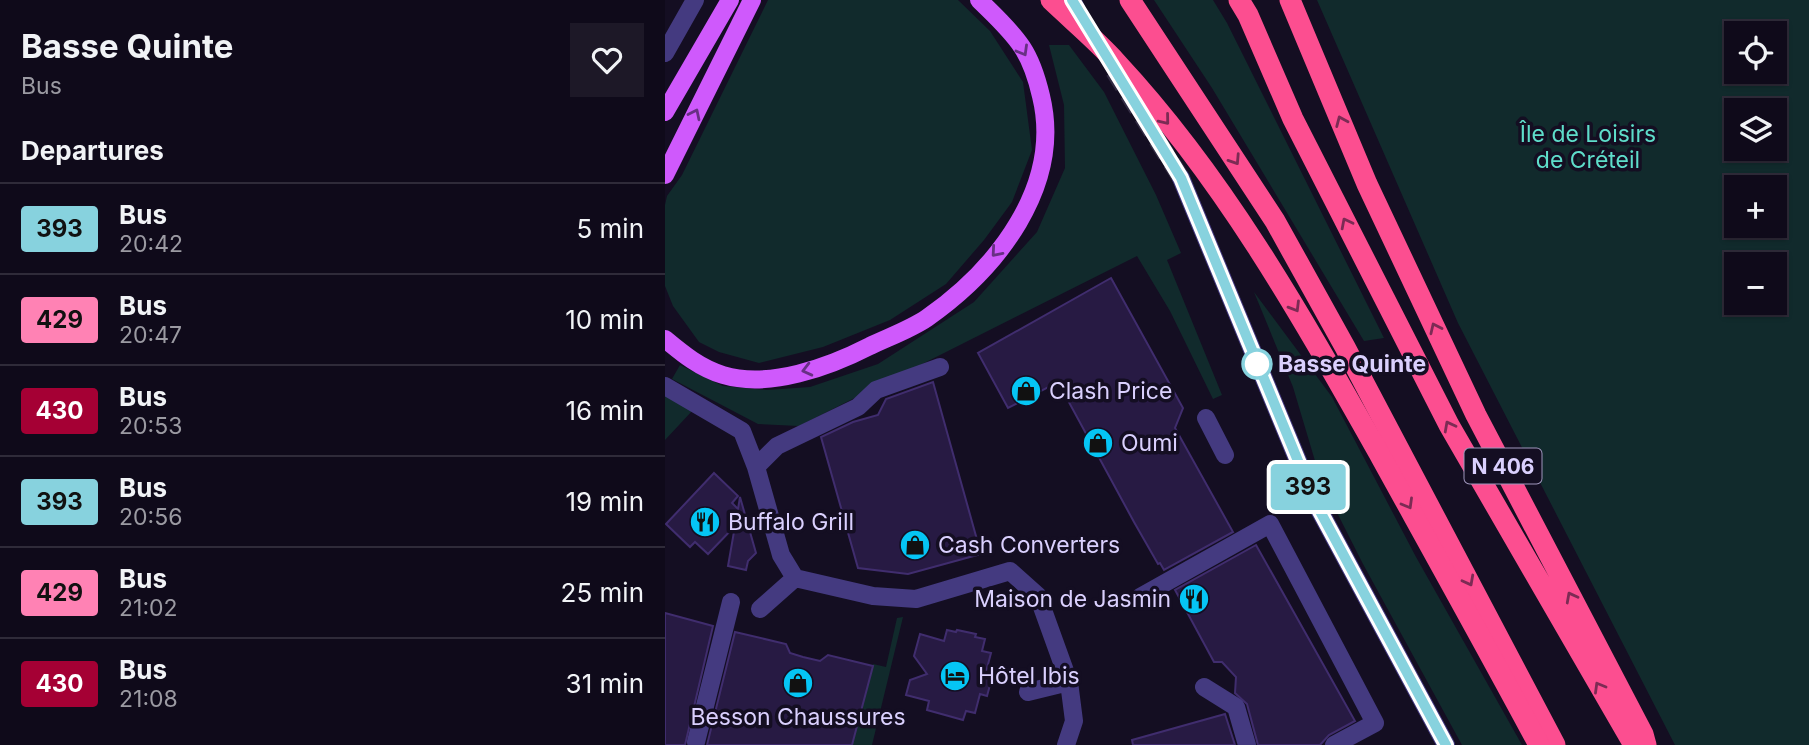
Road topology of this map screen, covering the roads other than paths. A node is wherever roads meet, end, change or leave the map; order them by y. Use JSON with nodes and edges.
{"nodes":[{"id":1,"x":695,"y":0,"type":"edge"},
{"id":2,"x":730,"y":0,"type":"edge"},
{"id":3,"x":753,"y":0,"type":"edge"},
{"id":4,"x":979,"y":0,"type":"edge"},
{"id":5,"x":1051,"y":0,"type":"edge"},
{"id":6,"x":1131,"y":0,"type":"edge"},
{"id":7,"x":1239,"y":0,"type":"edge"},
{"id":8,"x":1290,"y":0,"type":"edge"},
{"id":9,"x":665,"y":54,"type":"edge"},
{"id":10,"x":665,"y":112,"type":"edge"},
{"id":11,"x":665,"y":175,"type":"edge"},
{"id":12,"x":1181,"y":178,"type":"tunnel mouth"},
{"id":13,"x":665,"y":339,"type":"edge"},
{"id":14,"x":940,"y":367,"type":"dead end"},
{"id":15,"x":665,"y":386,"type":"edge"},
{"id":16,"x":1206,"y":418,"type":"dead end"},
{"id":17,"x":1225,"y":455,"type":"dead end"},
{"id":18,"x":756,"y":467,"type":"junction"},
{"id":19,"x":795,"y":578,"type":"junction"},
{"id":20,"x":1140,"y":597,"type":"dead end"},
{"id":21,"x":731,"y":602,"type":"dead end"},
{"id":22,"x":760,"y":610,"type":"dead end"},
{"id":23,"x":1069,"y":682,"type":"junction"},
{"id":24,"x":1204,"y":687,"type":"dead end"},
{"id":25,"x":1028,"y":692,"type":"dead end"},
{"id":26,"x":696,"y":741,"type":"dead end"},
{"id":27,"x":1066,"y":745,"type":"edge"},
{"id":28,"x":1247,"y":745,"type":"edge"},
{"id":29,"x":1334,"y":745,"type":"edge"},
{"id":30,"x":1446,"y":745,"type":"edge"},
{"id":31,"x":1539,"y":745,"type":"edge"},
{"id":32,"x":1555,"y":745,"type":"edge"},
{"id":33,"x":1634,"y":745,"type":"edge"},
{"id":34,"x":1646,"y":745,"type":"edge"}],
"edges":[{"from":1,"to":9,"type":"street"},
{"from":2,"to":10,"type":"main road"},
{"from":11,"to":3,"type":"main road","one_way":true},
{"from":4,"to":13,"type":"main road","one_way":true},
{"from":5,"to":31,"type":"highway","one_way":true,"bridge":true},
{"from":6,"to":32,"type":"highway","one_way":true},
{"from":33,"to":7,"type":"highway","one_way":true},
{"from":34,"to":8,"type":"highway","number":"N 406","one_way":true},
{"from":12,"to":30,"type":"street"},
{"from":14,"to":18,"type":"street"},
{"from":15,"to":18,"type":"street"},
{"from":16,"to":17,"type":"street"},
{"from":18,"to":19,"type":"street"},
{"from":19,"to":22,"type":"street"},
{"from":19,"to":23,"type":"street"},
{"from":20,"to":29,"type":"street"},
{"from":21,"to":26,"type":"street"},
{"from":23,"to":25,"type":"street"},
{"from":23,"to":27,"type":"street"},
{"from":24,"to":28,"type":"street"}]}
